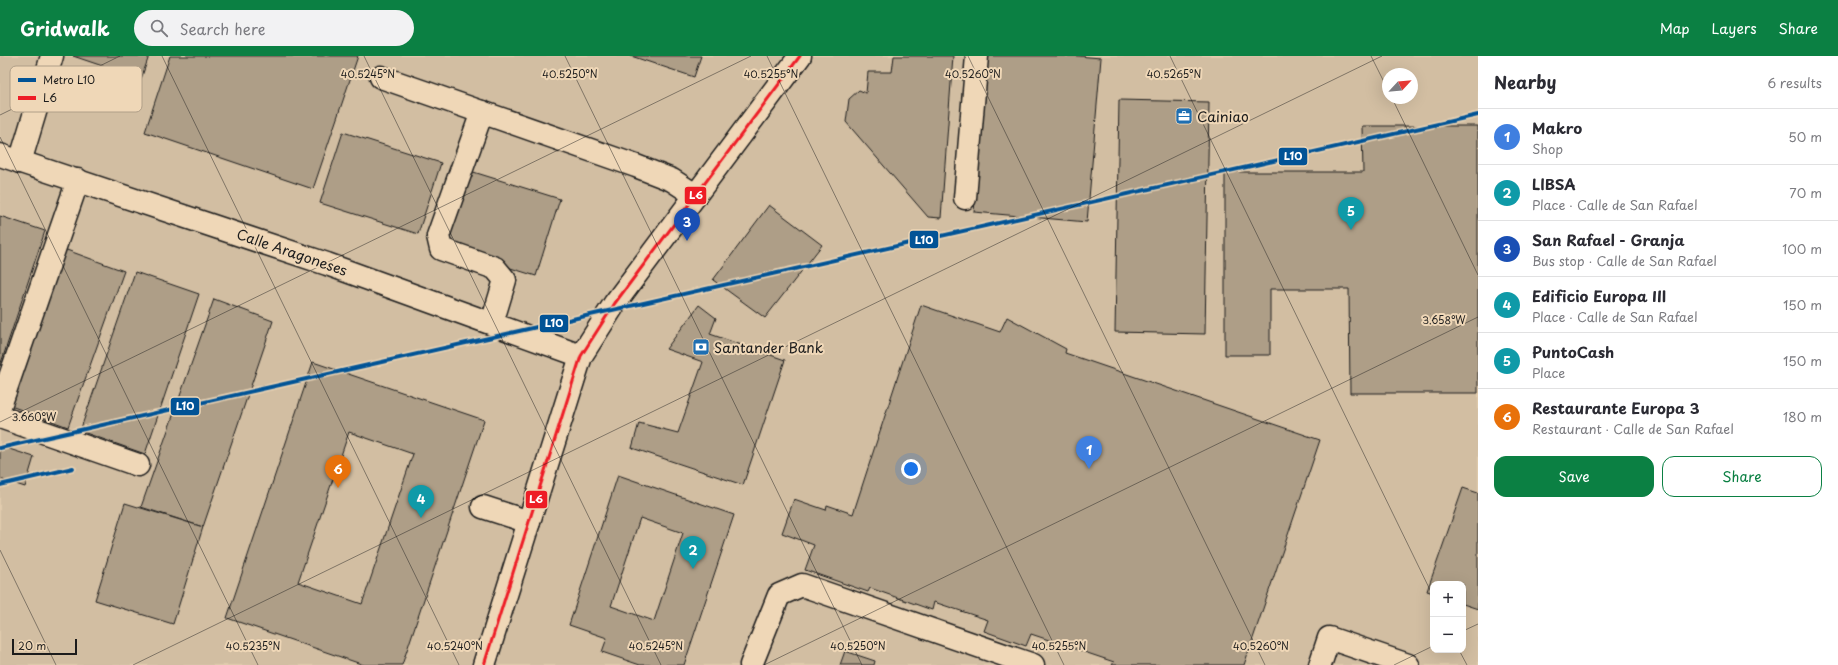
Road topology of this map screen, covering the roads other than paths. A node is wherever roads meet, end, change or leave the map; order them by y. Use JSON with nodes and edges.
{"nodes":[{"id":1,"x":52,"y":56,"type":"edge"},
{"id":2,"x":800,"y":56,"type":"edge"},
{"id":3,"x":977,"y":56,"type":"edge"},
{"id":4,"x":48,"y":66,"type":"edge"},
{"id":5,"x":381,"y":77,"type":"dead end"},
{"id":6,"x":29,"y":112,"type":"edge"},
{"id":7,"x":482,"y":112,"type":"junction"},
{"id":8,"x":10,"y":159,"type":"edge"},
{"id":9,"x":78,"y":180,"type":"junction"},
{"id":10,"x":694,"y":195,"type":"junction"},
{"id":11,"x":965,"y":198,"type":"dead end"},
{"id":12,"x":492,"y":323,"type":"junction"},
{"id":13,"x":581,"y":356,"type":"junction"},
{"id":14,"x":0,"y":406,"type":"edge"},
{"id":15,"x":0,"y":417,"type":"edge"},
{"id":16,"x":138,"y":465,"type":"dead end"},
{"id":17,"x":483,"y":507,"type":"dead end"},
{"id":18,"x":529,"y":522,"type":"junction"},
{"id":19,"x":484,"y":665,"type":"edge"},
{"id":20,"x":751,"y":665,"type":"edge"},
{"id":21,"x":1033,"y":665,"type":"edge"},
{"id":22,"x":1320,"y":665,"type":"edge"},
{"id":23,"x":1408,"y":665,"type":"edge"}],
"edges":[{"from":1,"to":4,"type":"street"},
{"from":2,"to":10,"type":"street"},
{"from":3,"to":11,"type":"street"},
{"from":5,"to":7,"type":"street"},
{"from":6,"to":8,"type":"street"},
{"from":7,"to":10,"type":"street"},
{"from":7,"to":12,"type":"street"},
{"from":8,"to":9,"type":"street","name":"Calle Aragoneses"},
{"from":9,"to":12,"type":"street","name":"Calle Aragoneses"},
{"from":9,"to":14,"type":"street"},
{"from":10,"to":13,"type":"street"},
{"from":12,"to":13,"type":"street","name":"Calle Aragoneses"},
{"from":13,"to":18,"type":"street"},
{"from":15,"to":16,"type":"street"},
{"from":17,"to":18,"type":"street"},
{"from":18,"to":19,"type":"street"},
{"from":20,"to":21,"type":"street"},
{"from":22,"to":23,"type":"street"}]}
